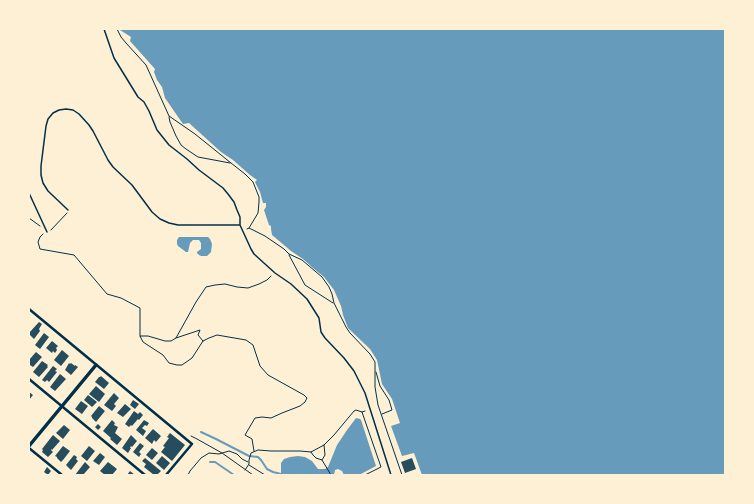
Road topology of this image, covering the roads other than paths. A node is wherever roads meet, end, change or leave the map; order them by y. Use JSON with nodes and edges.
{"nodes":[{"id":1,"x":104,"y":29,"type":"edge"},
{"id":2,"x":29,"y":193,"type":"edge"},
{"id":3,"x":68,"y":210,"type":"road end"},
{"id":4,"x":240,"y":225,"type":"junction"},
{"id":5,"x":47,"y":231,"type":"road end"},
{"id":6,"x":29,"y":309,"type":"edge"},
{"id":7,"x":96,"y":365,"type":"junction"},
{"id":8,"x":29,"y":379,"type":"edge"},
{"id":9,"x":62,"y":406,"type":"junction"},
{"id":10,"x":29,"y":447,"type":"edge"},
{"id":11,"x":62,"y":475,"type":"edge"},
{"id":12,"x":145,"y":475,"type":"edge"},
{"id":13,"x":166,"y":475,"type":"edge"},
{"id":14,"x":391,"y":475,"type":"edge"}],
"edges":[{"from":1,"to":4,"type":"lane"},
{"from":2,"to":5,"type":"lane"},
{"from":3,"to":4,"type":"lane"},
{"from":4,"to":14,"type":"lane"},
{"from":6,"to":7,"type":"street"},
{"from":7,"to":9,"type":"street"},
{"from":7,"to":13,"type":"street"},
{"from":8,"to":9,"type":"street"},
{"from":9,"to":10,"type":"street"},
{"from":9,"to":12,"type":"street"},
{"from":10,"to":11,"type":"street"}]}
